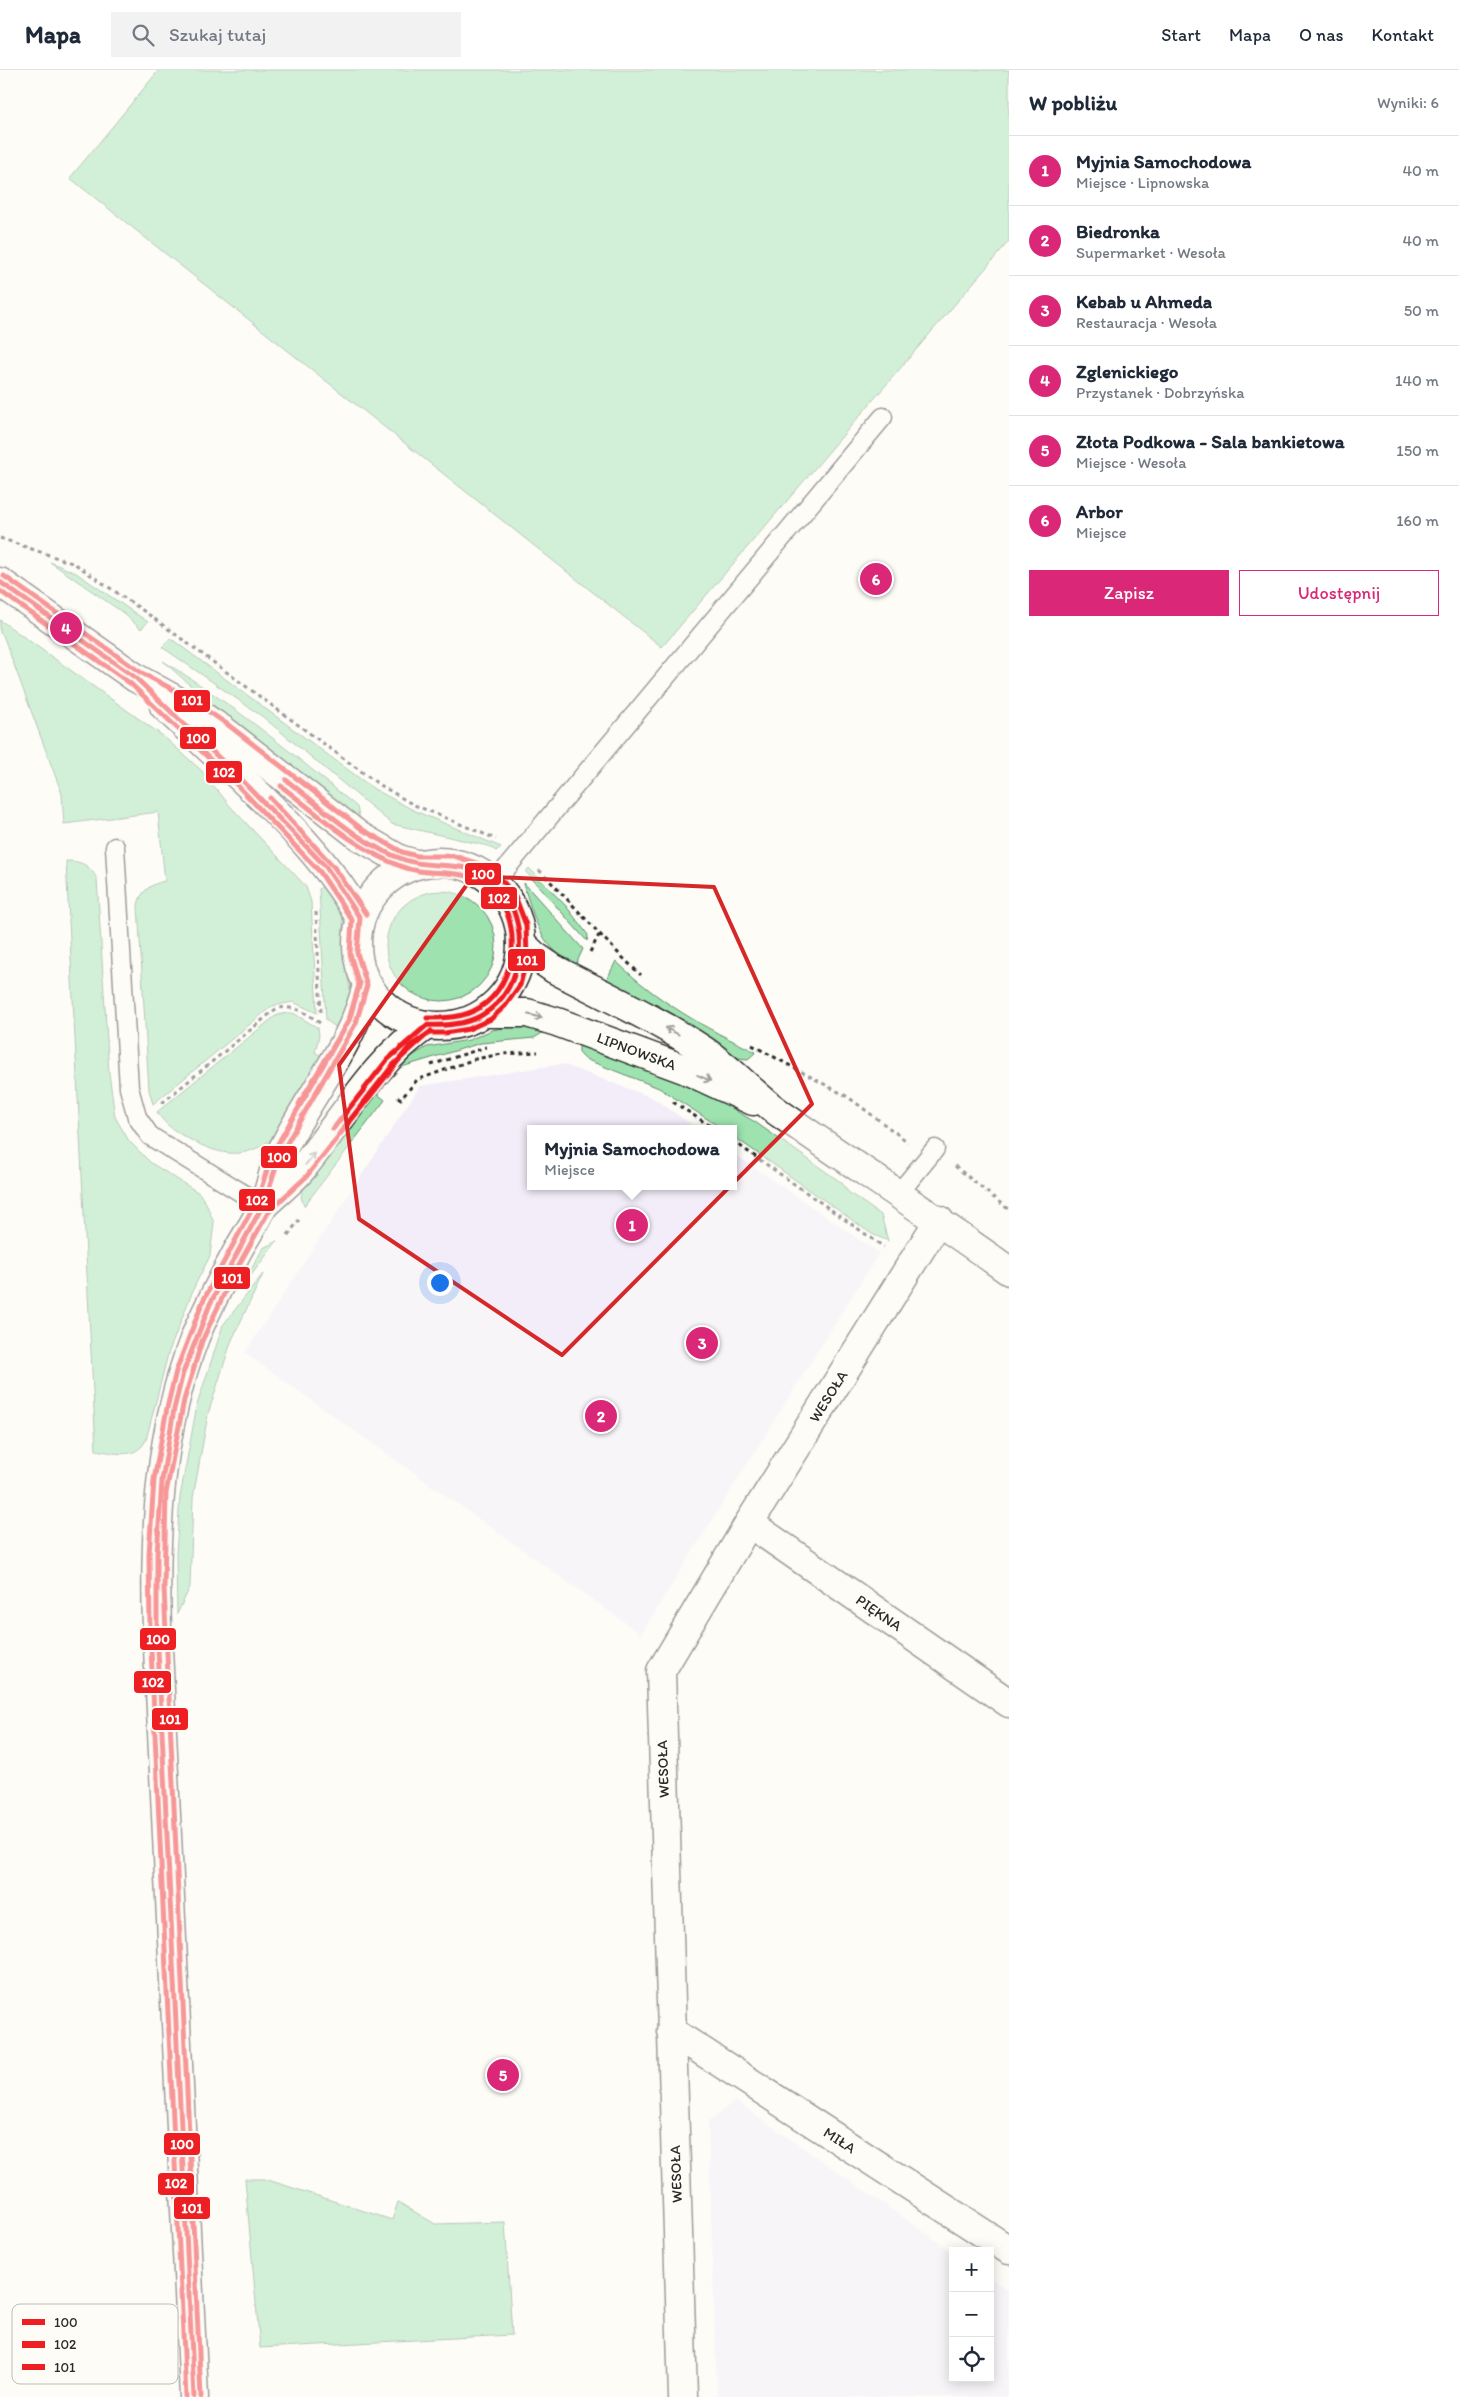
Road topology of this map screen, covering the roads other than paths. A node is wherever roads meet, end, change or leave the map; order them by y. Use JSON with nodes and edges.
{"nodes":[{"id":1,"x":883,"y":417,"type":"dead end"},
{"id":2,"x":0,"y":582,"type":"edge"},
{"id":3,"x":136,"y":678,"type":"junction"},
{"id":4,"x":115,"y":847,"type":"dead end"},
{"id":5,"x":416,"y":864,"type":"junction"},
{"id":6,"x":494,"y":883,"type":"junction"},
{"id":7,"x":360,"y":918,"type":"junction"},
{"id":8,"x":521,"y":943,"type":"junction"},
{"id":9,"x":367,"y":985,"type":"junction"},
{"id":10,"x":487,"y":1013,"type":"junction"},
{"id":11,"x":427,"y":1025,"type":"junction"},
{"id":12,"x":780,"y":1114,"type":"junction"},
{"id":13,"x":932,"y":1153,"type":"road end"},
{"id":14,"x":899,"y":1193,"type":"junction"},
{"id":15,"x":263,"y":1206,"type":"junction"},
{"id":16,"x":938,"y":1220,"type":"junction"},
{"id":17,"x":1009,"y":1271,"type":"edge"},
{"id":18,"x":748,"y":1523,"type":"junction"},
{"id":19,"x":1009,"y":1703,"type":"edge"},
{"id":20,"x":671,"y":2031,"type":"junction"},
{"id":21,"x":1009,"y":2250,"type":"edge"},
{"id":22,"x":194,"y":2397,"type":"edge"},
{"id":23,"x":683,"y":2397,"type":"edge"}],
"edges":[{"from":1,"to":6,"type":"lane"},
{"from":2,"to":3,"type":"main road"},
{"from":3,"to":5,"type":"main road"},
{"from":3,"to":7,"type":"main road"},
{"from":4,"to":15,"type":"lane"},
{"from":5,"to":6,"type":"main road"},
{"from":5,"to":7,"type":"main road"},
{"from":6,"to":8,"type":"main road"},
{"from":7,"to":9,"type":"main road"},
{"from":8,"to":10,"type":"main road"},
{"from":12,"to":8,"type":"main road","name":"LIPNOWSKA","one_way":true},
{"from":9,"to":11,"type":"main road"},
{"from":9,"to":15,"type":"main road"},
{"from":10,"to":11,"type":"main road"},
{"from":10,"to":12,"type":"main road","name":"LIPNOWSKA","one_way":true},
{"from":15,"to":11,"type":"main road","one_way":true},
{"from":12,"to":14,"type":"main road","name":"LIPNOWSKA"},
{"from":13,"to":14,"type":"lane"},
{"from":14,"to":16,"type":"main road","name":"LIPNOWSKA"},
{"from":15,"to":22,"type":"main road"},
{"from":16,"to":17,"type":"main road","name":"LIPNOWSKA"},
{"from":16,"to":18,"type":"main road","name":"WESOŁA"},
{"from":18,"to":19,"type":"main road","name":"PIĘKNA"},
{"from":18,"to":20,"type":"main road","name":"WESOŁA"},
{"from":20,"to":21,"type":"main road","name":"MIŁA"},
{"from":20,"to":23,"type":"main road","name":"WESOŁA"}]}
